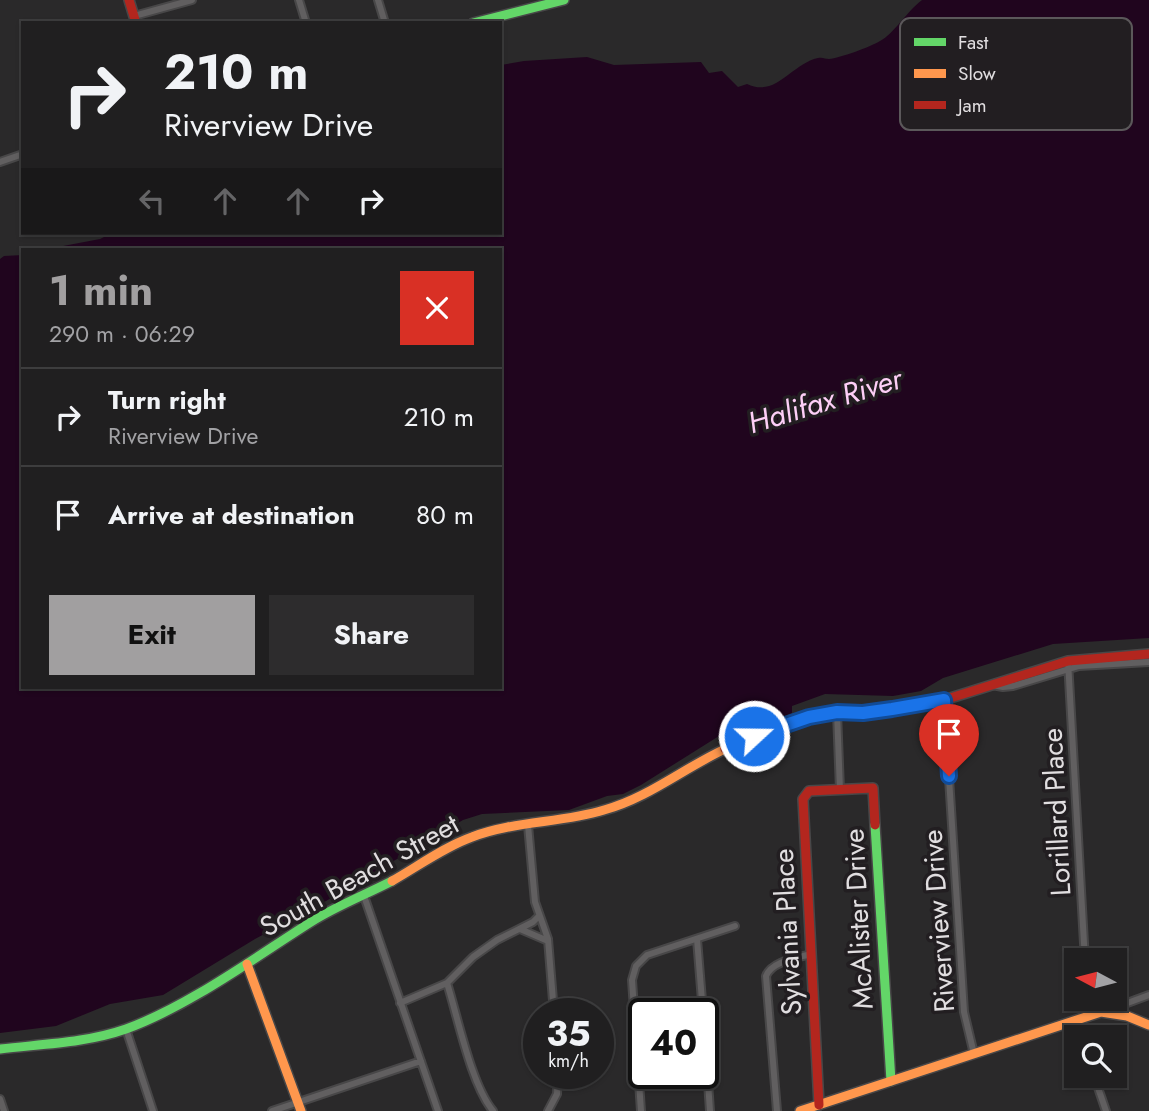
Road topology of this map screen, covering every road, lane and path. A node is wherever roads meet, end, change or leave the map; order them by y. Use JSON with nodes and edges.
{"nodes":[{"id":1,"x":129,"y":0,"type":"edge"},
{"id":2,"x":192,"y":0,"type":"edge"},
{"id":3,"x":299,"y":0,"type":"edge"},
{"id":4,"x":378,"y":0,"type":"edge"},
{"id":5,"x":564,"y":0,"type":"edge"},
{"id":6,"x":135,"y":19,"type":"edge"},
{"id":7,"x":305,"y":21,"type":"edge"},
{"id":8,"x":384,"y":21,"type":"edge"},
{"id":9,"x":480,"y":21,"type":"edge"},
{"id":10,"x":21,"y":156,"type":"edge"},
{"id":11,"x":0,"y":162,"type":"edge"},
{"id":12,"x":1149,"y":654,"type":"edge"},
{"id":13,"x":1149,"y":662,"type":"edge"},
{"id":14,"x":1068,"y":665,"type":"junction"},
{"id":15,"x":944,"y":700,"type":"junction"},
{"id":16,"x":837,"y":712,"type":"junction"},
{"id":17,"x":840,"y":790,"type":"junction"},
{"id":18,"x":528,"y":825,"type":"junction"},
{"id":19,"x":364,"y":896,"type":"junction"},
{"id":20,"x":539,"y":916,"type":"junction"},
{"id":21,"x":735,"y":926,"type":"dead end"},
{"id":22,"x":520,"y":929,"type":"junction"},
{"id":23,"x":697,"y":939,"type":"junction"},
{"id":24,"x":548,"y":941,"type":"junction"},
{"id":25,"x":1084,"y":948,"type":"edge"},
{"id":26,"x":811,"y":954,"type":"junction"},
{"id":27,"x":247,"y":964,"type":"junction"},
{"id":28,"x":447,"y":983,"type":"junction"},
{"id":29,"x":1149,"y":995,"type":"edge"},
{"id":30,"x":553,"y":998,"type":"edge"},
{"id":31,"x":702,"y":998,"type":"edge"},
{"id":32,"x":401,"y":1003,"type":"junction"},
{"id":33,"x":1127,"y":1003,"type":"edge"},
{"id":34,"x":1088,"y":1012,"type":"edge"},
{"id":35,"x":1101,"y":1012,"type":"joint"},
{"id":36,"x":1088,"y":1016,"type":"junction"},
{"id":37,"x":1074,"y":1021,"type":"junction"},
{"id":38,"x":1075,"y":1025,"type":"edge"},
{"id":39,"x":1149,"y":1026,"type":"edge"},
{"id":40,"x":126,"y":1030,"type":"junction"},
{"id":41,"x":0,"y":1049,"type":"edge"},
{"id":42,"x":974,"y":1054,"type":"junction"},
{"id":43,"x":421,"y":1061,"type":"junction"},
{"id":44,"x":891,"y":1081,"type":"junction"},
{"id":45,"x":1098,"y":1088,"type":"edge"},
{"id":46,"x":558,"y":1089,"type":"edge"},
{"id":47,"x":708,"y":1089,"type":"edge"},
{"id":48,"x":0,"y":1099,"type":"edge"},
{"id":49,"x":819,"y":1105,"type":"junction"},
{"id":50,"x":300,"y":1107,"type":"edge"},
{"id":51,"x":4,"y":1111,"type":"edge"},
{"id":52,"x":153,"y":1111,"type":"edge"},
{"id":53,"x":272,"y":1111,"type":"edge"},
{"id":54,"x":438,"y":1111,"type":"edge"},
{"id":55,"x":493,"y":1111,"type":"edge"},
{"id":56,"x":548,"y":1111,"type":"edge"},
{"id":57,"x":641,"y":1111,"type":"edge"},
{"id":58,"x":710,"y":1111,"type":"edge"},
{"id":59,"x":778,"y":1111,"type":"edge"},
{"id":60,"x":800,"y":1111,"type":"edge"},
{"id":61,"x":1106,"y":1111,"type":"edge"}],
"edges":[{"from":1,"to":6,"type":"street"},
{"from":2,"to":6,"type":"street"},
{"from":3,"to":7,"type":"street"},
{"from":4,"to":8,"type":"street"},
{"from":5,"to":9,"type":"street"},
{"from":10,"to":11,"type":"street"},
{"from":12,"to":14,"type":"street","name":"South Beach Street"},
{"from":13,"to":14,"type":"street"},
{"from":14,"to":15,"type":"street","name":"South Beach Street"},
{"from":14,"to":25,"type":"street","name":"Lorillard Place"},
{"from":15,"to":16,"type":"street","name":"South Beach Street"},
{"from":15,"to":42,"type":"street","name":"Riverview Drive"},
{"from":16,"to":17,"type":"street"},
{"from":16,"to":18,"type":"street","name":"South Beach Street"},
{"from":17,"to":26,"type":"street","name":"Sylvania Place"},
{"from":17,"to":44,"type":"street","name":"McAlister Drive"},
{"from":18,"to":19,"type":"street","name":"South Beach Street"},
{"from":18,"to":20,"type":"street"},
{"from":19,"to":27,"type":"street","name":"South Beach Street"},
{"from":19,"to":32,"type":"street"},
{"from":20,"to":22,"type":"street"},
{"from":20,"to":24,"type":"street"},
{"from":21,"to":23,"type":"street"},
{"from":22,"to":24,"type":"street"},
{"from":22,"to":28,"type":"street"},
{"from":23,"to":31,"type":"street"},
{"from":23,"to":57,"type":"street"},
{"from":24,"to":30,"type":"street"},
{"from":26,"to":49,"type":"street","name":"Sylvania Place"},
{"from":26,"to":59,"type":"street"},
{"from":27,"to":40,"type":"street","name":"South Beach Street"},
{"from":27,"to":50,"type":"street"},
{"from":28,"to":32,"type":"street"},
{"from":28,"to":55,"type":"street"},
{"from":29,"to":33,"type":"street"},
{"from":32,"to":43,"type":"street"},
{"from":34,"to":36,"type":"street"},
{"from":35,"to":36,"type":"street"},
{"from":35,"to":39,"type":"street"},
{"from":36,"to":37,"type":"street"},
{"from":37,"to":38,"type":"street"},
{"from":37,"to":42,"type":"street"},
{"from":40,"to":41,"type":"street","name":"South Beach Street"},
{"from":40,"to":52,"type":"street"},
{"from":42,"to":44,"type":"street"},
{"from":43,"to":50,"type":"street"},
{"from":43,"to":54,"type":"street"},
{"from":44,"to":49,"type":"street"},
{"from":45,"to":61,"type":"street"},
{"from":46,"to":56,"type":"street"},
{"from":47,"to":58,"type":"street"},
{"from":48,"to":51,"type":"street"},
{"from":49,"to":60,"type":"street"},
{"from":50,"to":53,"type":"street"}]}
